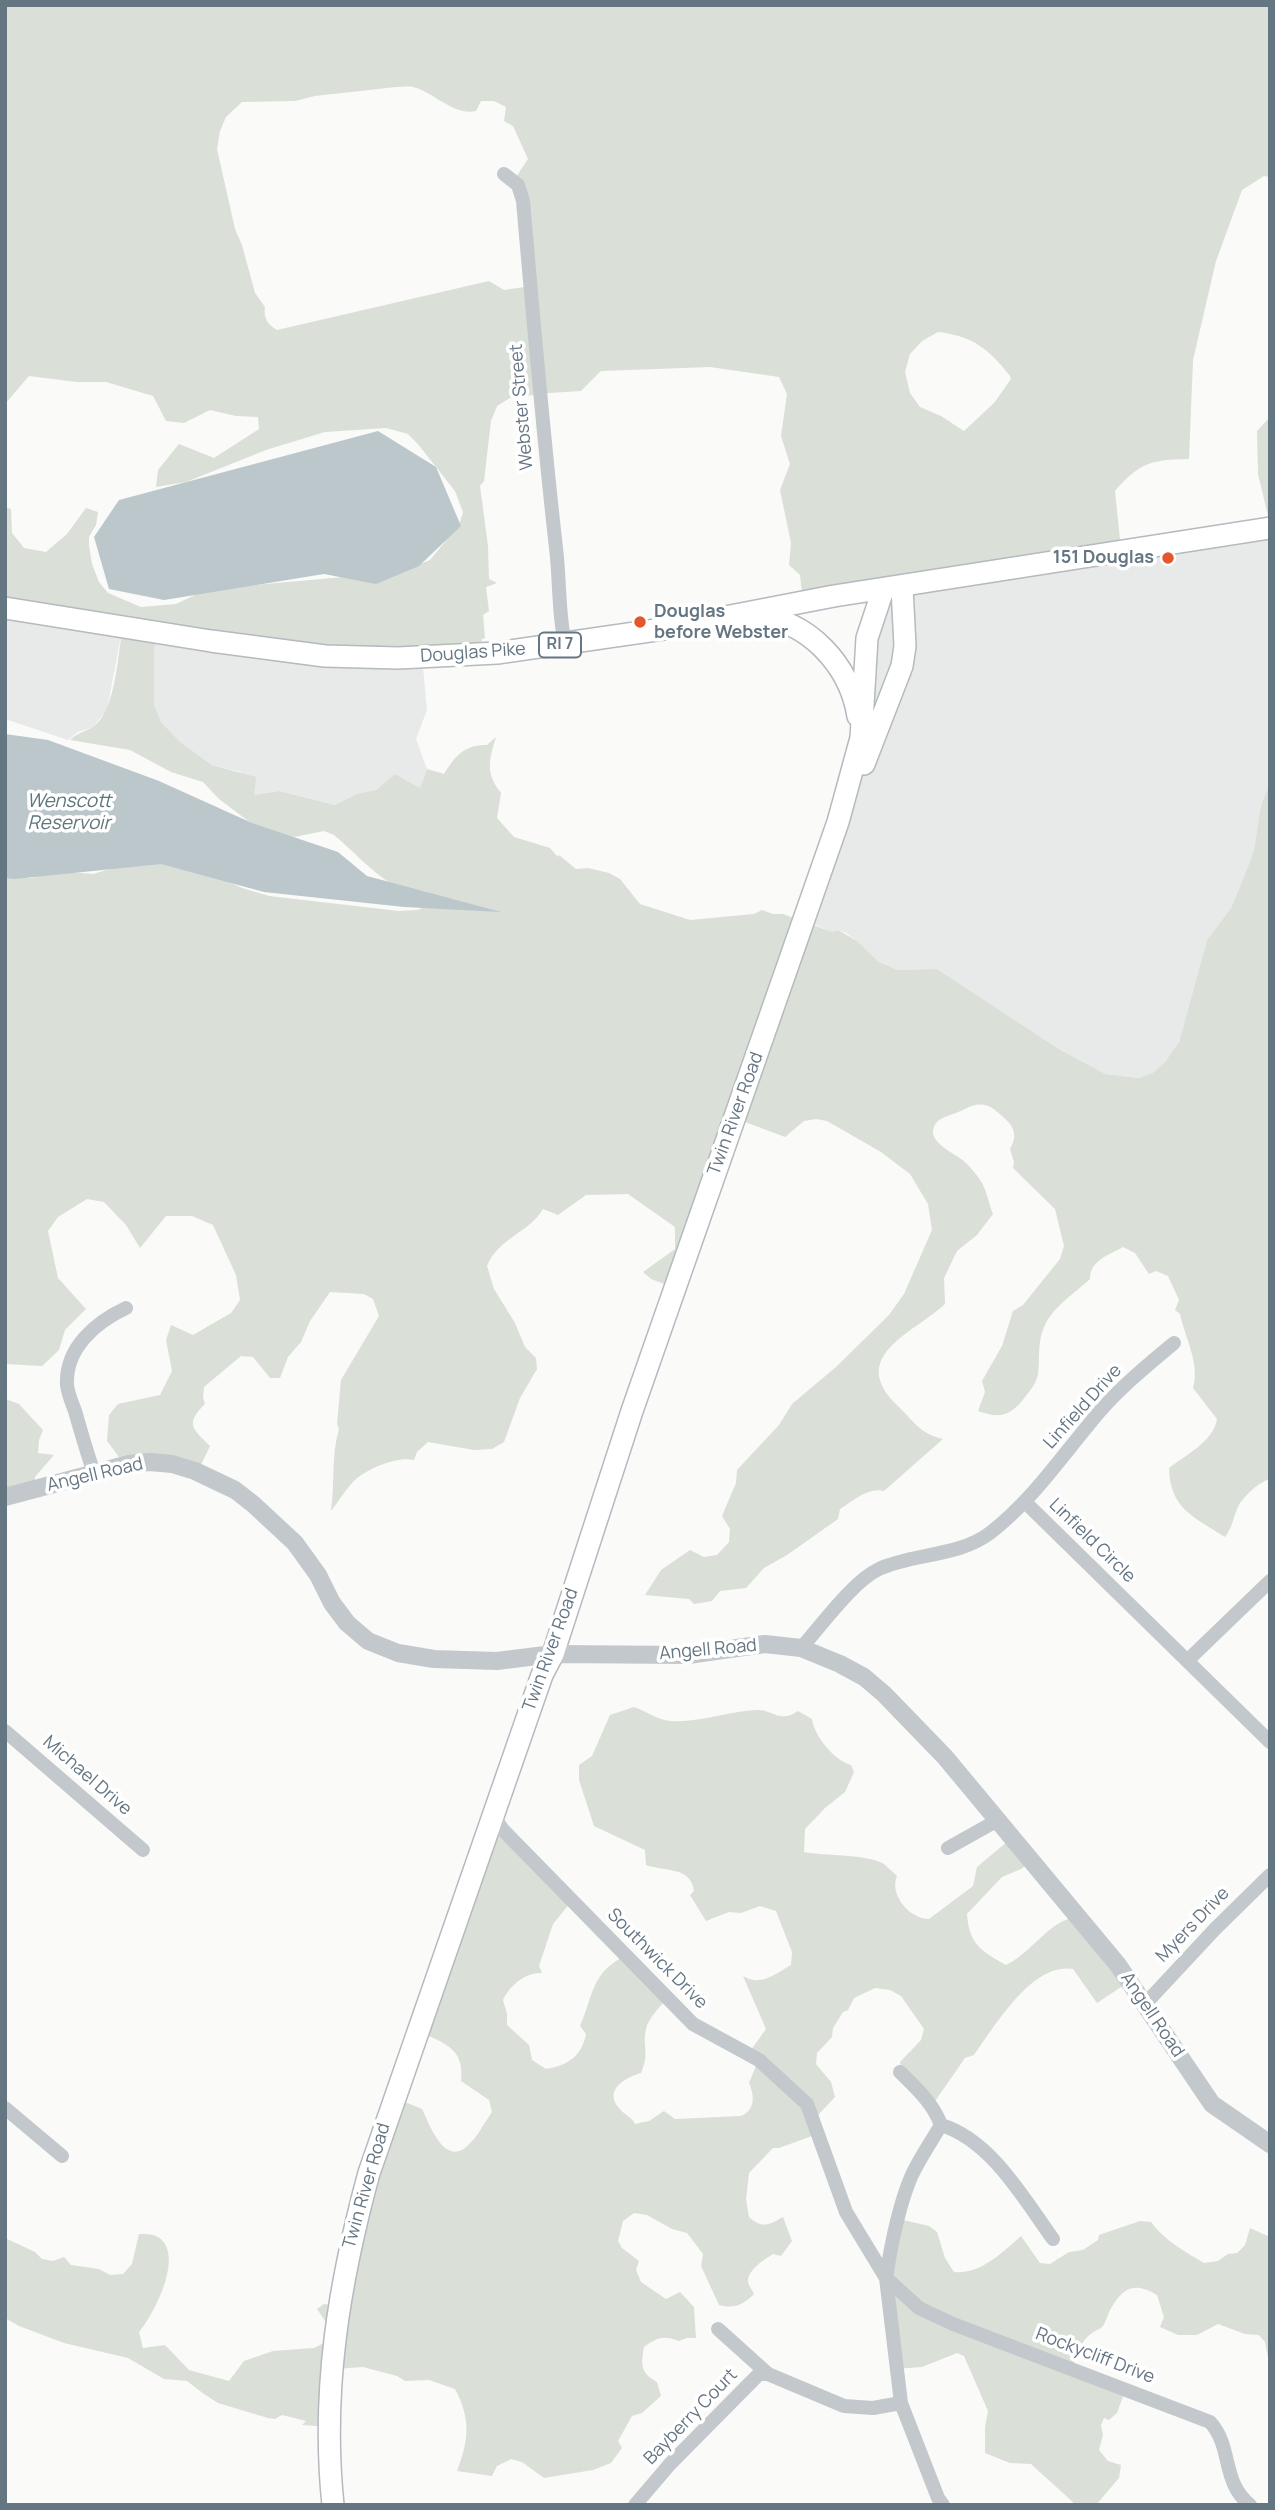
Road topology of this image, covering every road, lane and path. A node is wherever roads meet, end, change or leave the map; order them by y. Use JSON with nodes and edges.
{"nodes":[{"id":1,"x":503,"y":174,"type":"dead end"},
{"id":2,"x":1270,"y":528,"type":"edge"},
{"id":3,"x":892,"y":589,"type":"junction"},
{"id":4,"x":5,"y":608,"type":"edge"},
{"id":5,"x":726,"y":617,"type":"junction"},
{"id":6,"x":565,"y":644,"type":"junction"},
{"id":7,"x":861,"y":738,"type":"junction"},
{"id":8,"x":842,"y":810,"type":"junction"},
{"id":9,"x":126,"y":1308,"type":"dead end"},
{"id":10,"x":1174,"y":1343,"type":"dead end"},
{"id":11,"x":94,"y":1473,"type":"junction"},
{"id":12,"x":5,"y":1497,"type":"edge"},
{"id":13,"x":1025,"y":1502,"type":"junction"},
{"id":14,"x":1270,"y":1581,"type":"edge"},
{"id":15,"x":802,"y":1648,"type":"junction"},
{"id":16,"x":553,"y":1654,"type":"junction"},
{"id":17,"x":1187,"y":1661,"type":"junction"},
{"id":18,"x":5,"y":1731,"type":"edge"},
{"id":19,"x":1270,"y":1742,"type":"edge"},
{"id":20,"x":492,"y":1814,"type":"junction"},
{"id":21,"x":998,"y":1820,"type":"junction"},
{"id":22,"x":948,"y":1848,"type":"dead end"},
{"id":23,"x":144,"y":1850,"type":"dead end"},
{"id":24,"x":1270,"y":1875,"type":"edge"},
{"id":25,"x":1146,"y":2003,"type":"junction"},
{"id":26,"x":900,"y":2072,"type":"dead end"},
{"id":27,"x":5,"y":2108,"type":"edge"},
{"id":28,"x":942,"y":2125,"type":"junction"},
{"id":29,"x":1270,"y":2144,"type":"edge"},
{"id":30,"x":62,"y":2156,"type":"dead end"},
{"id":31,"x":1053,"y":2239,"type":"dead end"},
{"id":32,"x":886,"y":2278,"type":"junction"},
{"id":33,"x":718,"y":2329,"type":"dead end"},
{"id":34,"x":768,"y":2374,"type":"junction"},
{"id":35,"x":901,"y":2403,"type":"junction"},
{"id":36,"x":333,"y":2505,"type":"edge"},
{"id":37,"x":635,"y":2505,"type":"edge"},
{"id":38,"x":943,"y":2505,"type":"edge"},
{"id":39,"x":1250,"y":2505,"type":"edge"}],
"edges":[{"from":1,"to":6,"type":"street","name":"Webster Street"},
{"from":2,"to":3,"type":"main road","name":"Douglas Pike","number":"RI 7"},
{"from":3,"to":5,"type":"main road","name":"Douglas Pike","number":"RI 7"},
{"from":3,"to":7,"type":"main road","name":"Twin River Road"},
{"from":3,"to":8,"type":"main road","name":"Twin River Road"},
{"from":4,"to":6,"type":"main road","name":"Douglas Pike","number":"RI 7"},
{"from":5,"to":6,"type":"main road","name":"Douglas Pike","number":"RI 7"},
{"from":5,"to":7,"type":"main road"},
{"from":7,"to":8,"type":"main road","name":"Twin River Road"},
{"from":8,"to":16,"type":"main road","name":"Twin River Road"},
{"from":9,"to":11,"type":"street"},
{"from":10,"to":13,"type":"street","name":"Linfield Drive"},
{"from":11,"to":12,"type":"street","name":"Angell Road"},
{"from":11,"to":16,"type":"street","name":"Angell Road"},
{"from":13,"to":15,"type":"street","name":"Linfield Circle"},
{"from":13,"to":17,"type":"street","name":"Linfield Circle"},
{"from":14,"to":17,"type":"street"},
{"from":15,"to":16,"type":"street","name":"Angell Road"},
{"from":15,"to":21,"type":"street","name":"Angell Road"},
{"from":16,"to":20,"type":"main road","name":"Twin River Road"},
{"from":17,"to":19,"type":"street","name":"Linfield Circle"},
{"from":18,"to":23,"type":"street","name":"Michael Drive"},
{"from":20,"to":32,"type":"street","name":"Southwick Drive"},
{"from":20,"to":36,"type":"main road","name":"Twin River Road"},
{"from":21,"to":22,"type":"street"},
{"from":21,"to":25,"type":"street","name":"Angell Road"},
{"from":24,"to":25,"type":"street","name":"Myers Drive"},
{"from":25,"to":29,"type":"street","name":"Angell Road"},
{"from":26,"to":28,"type":"street"},
{"from":27,"to":30,"type":"street"},
{"from":28,"to":31,"type":"street"},
{"from":28,"to":32,"type":"street"},
{"from":32,"to":35,"type":"street","name":"Southwick Drive"},
{"from":32,"to":39,"type":"street","name":"Rockycliff Drive"},
{"from":33,"to":34,"type":"street"},
{"from":34,"to":35,"type":"street"},
{"from":34,"to":37,"type":"street","name":"Bayberry Court"},
{"from":35,"to":38,"type":"street","name":"Southwick Drive"}]}
